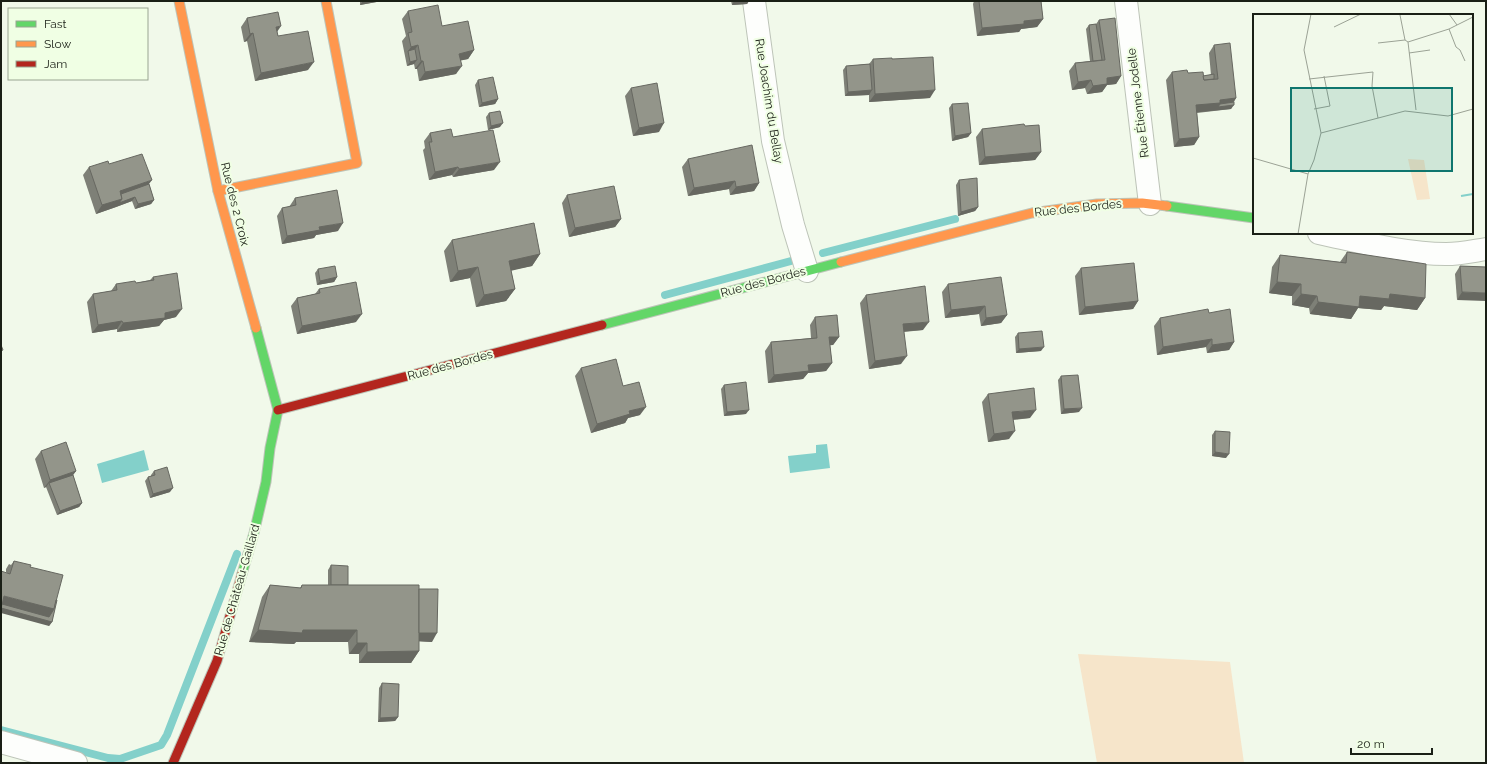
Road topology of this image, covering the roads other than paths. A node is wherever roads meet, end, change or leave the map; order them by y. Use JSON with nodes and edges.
{"nodes":[{"id":1,"x":179,"y":1,"type":"edge"},
{"id":2,"x":326,"y":1,"type":"edge"},
{"id":3,"x":754,"y":1,"type":"edge"},
{"id":4,"x":1126,"y":1,"type":"edge"},
{"id":5,"x":218,"y":191,"type":"junction"},
{"id":6,"x":1150,"y":204,"type":"junction"},
{"id":7,"x":1253,"y":218,"type":"edge"},
{"id":8,"x":1324,"y":234,"type":"edge"},
{"id":9,"x":1486,"y":249,"type":"edge"},
{"id":10,"x":806,"y":271,"type":"junction"},
{"id":11,"x":278,"y":410,"type":"junction"},
{"id":12,"x":1,"y":742,"type":"edge"},
{"id":13,"x":76,"y":763,"type":"edge"},
{"id":14,"x":173,"y":763,"type":"edge"}],
"edges":[{"from":1,"to":5,"type":"street","name":"Rue des 2 Croix"},
{"from":2,"to":5,"type":"street"},
{"from":3,"to":10,"type":"street","name":"Rue Joachim du Bellay"},
{"from":4,"to":6,"type":"street","name":"Rue Étienne Jodelle"},
{"from":5,"to":11,"type":"street","name":"Rue des 2 Croix"},
{"from":6,"to":7,"type":"street","name":"Rue des Bordes"},
{"from":6,"to":10,"type":"street","name":"Rue des Bordes"},
{"from":8,"to":9,"type":"street"},
{"from":10,"to":11,"type":"street","name":"Rue des Bordes"},
{"from":11,"to":14,"type":"street","name":"Rue de Château-Gaillard"},
{"from":12,"to":13,"type":"street"}]}
